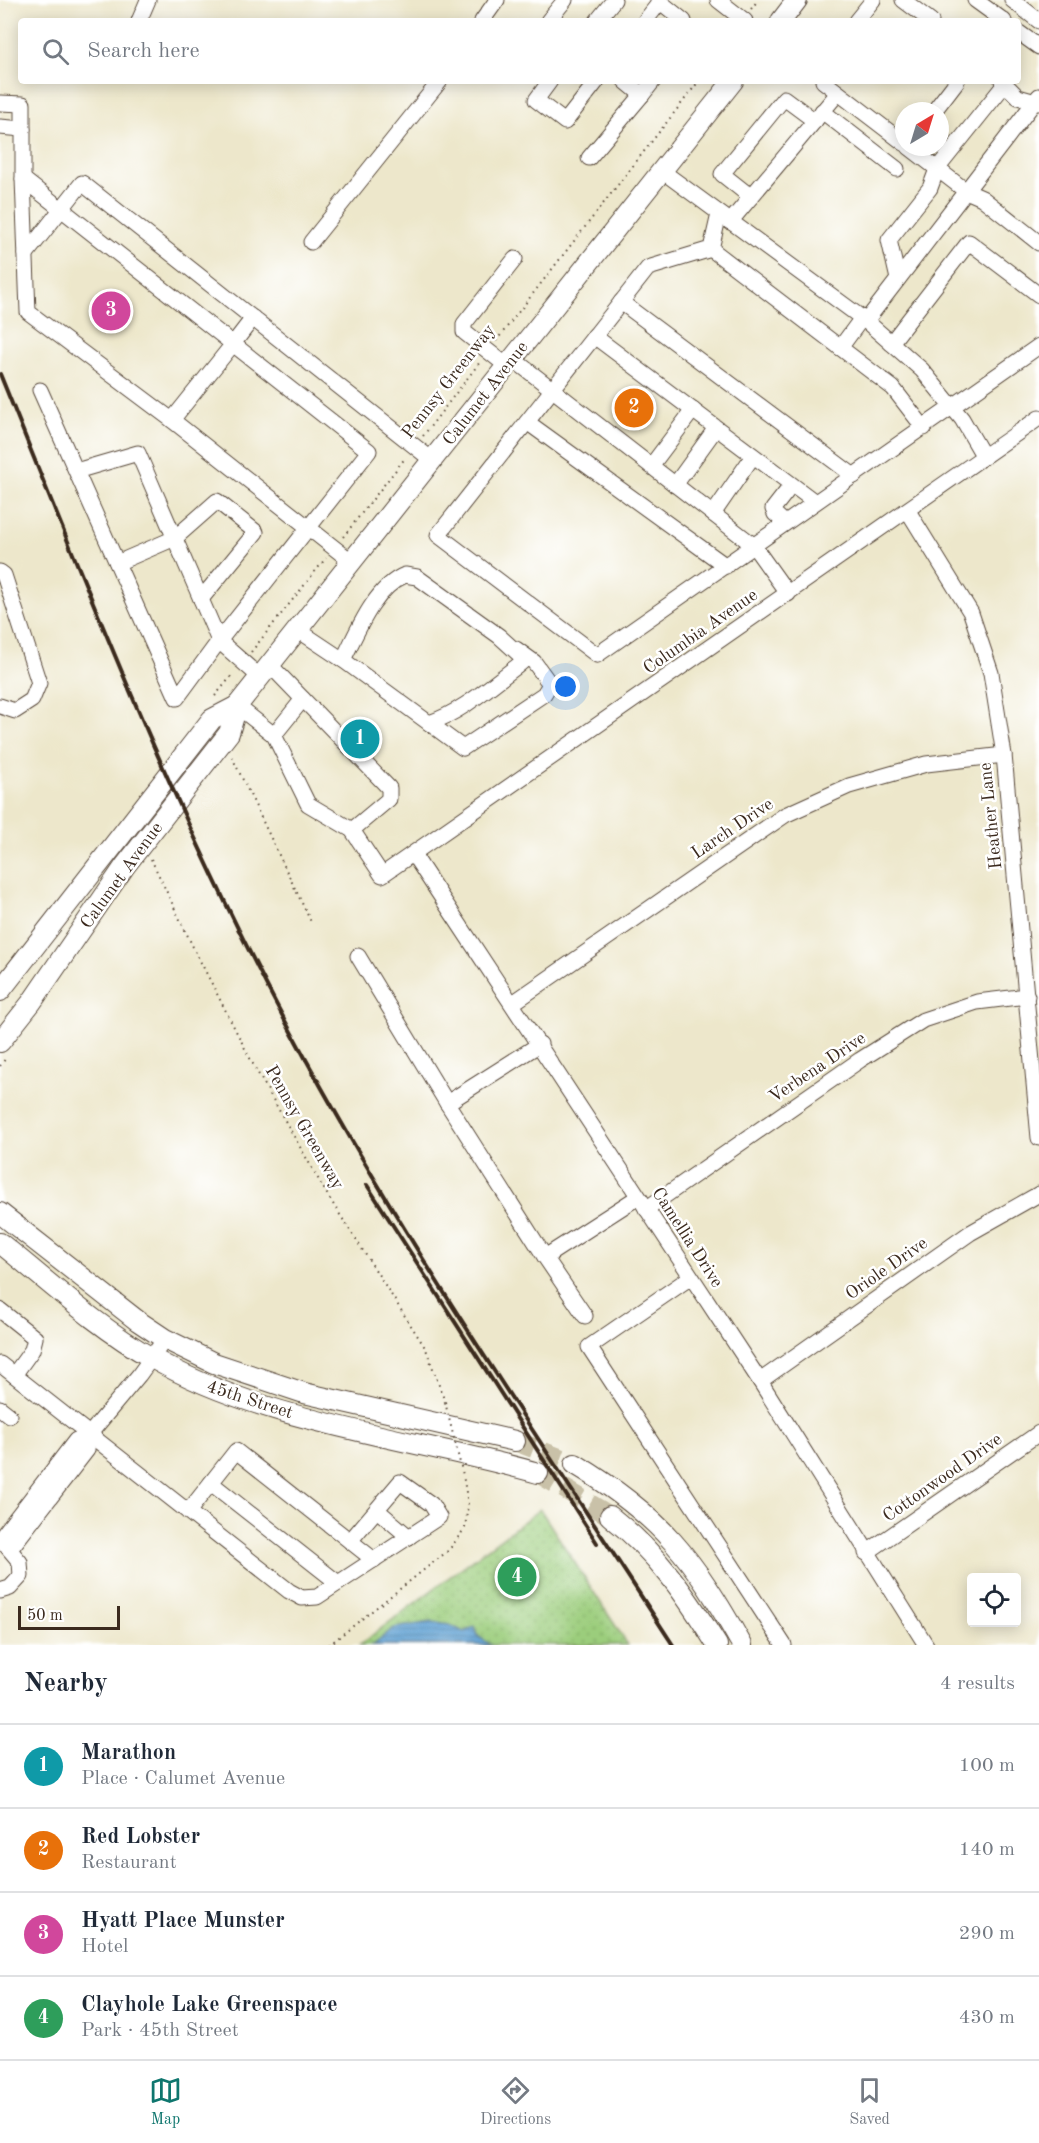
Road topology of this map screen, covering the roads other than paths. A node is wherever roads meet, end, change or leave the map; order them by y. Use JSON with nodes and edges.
{"nodes":[{"id":1,"x":148,"y":0,"type":"edge"},
{"id":2,"x":497,"y":0,"type":"edge"},
{"id":3,"x":565,"y":0,"type":"edge"},
{"id":4,"x":614,"y":0,"type":"edge"},
{"id":5,"x":718,"y":0,"type":"edge"},
{"id":6,"x":797,"y":0,"type":"edge"},
{"id":7,"x":873,"y":0,"type":"edge"},
{"id":8,"x":903,"y":0,"type":"edge"},
{"id":9,"x":975,"y":0,"type":"edge"},
{"id":10,"x":1012,"y":0,"type":"edge"},
{"id":11,"x":659,"y":1,"type":"edge"},
{"id":12,"x":140,"y":18,"type":"edge"},
{"id":13,"x":484,"y":18,"type":"edge"},
{"id":14,"x":550,"y":18,"type":"edge"},
{"id":15,"x":599,"y":18,"type":"edge"},
{"id":16,"x":647,"y":18,"type":"edge"},
{"id":17,"x":680,"y":18,"type":"edge"},
{"id":18,"x":741,"y":18,"type":"edge"},
{"id":19,"x":783,"y":18,"type":"edge"},
{"id":20,"x":858,"y":18,"type":"edge"},
{"id":21,"x":927,"y":18,"type":"edge"},
{"id":22,"x":1000,"y":18,"type":"edge"},
{"id":23,"x":1039,"y":21,"type":"edge"},
{"id":24,"x":1021,"y":34,"type":"edge"},
{"id":25,"x":1039,"y":47,"type":"edge"},
{"id":26,"x":438,"y":84,"type":"edge"},
{"id":27,"x":548,"y":84,"type":"edge"},
{"id":28,"x":595,"y":84,"type":"edge"},
{"id":29,"x":629,"y":84,"type":"edge"},
{"id":30,"x":650,"y":84,"type":"edge"},
{"id":31,"x":731,"y":84,"type":"edge"},
{"id":32,"x":827,"y":84,"type":"edge"},
{"id":33,"x":955,"y":84,"type":"edge"},
{"id":34,"x":1001,"y":84,"type":"edge"},
{"id":35,"x":1005,"y":84,"type":"edge"},
{"id":36,"x":838,"y":93,"type":"junction"},
{"id":37,"x":642,"y":94,"type":"junction"},
{"id":38,"x":1038,"y":100,"type":"edge"},
{"id":39,"x":941,"y":102,"type":"edge"},
{"id":40,"x":0,"y":103,"type":"edge"},
{"id":41,"x":819,"y":116,"type":"junction"},
{"id":42,"x":0,"y":127,"type":"edge"},
{"id":43,"x":23,"y":129,"type":"junction"},
{"id":44,"x":895,"y":136,"type":"edge"},
{"id":45,"x":920,"y":156,"type":"edge"},
{"id":46,"x":590,"y":159,"type":"dead end"},
{"id":47,"x":897,"y":169,"type":"dead end"},
{"id":48,"x":937,"y":169,"type":"junction"},
{"id":49,"x":662,"y":171,"type":"junction"},
{"id":50,"x":22,"y":179,"type":"junction"},
{"id":51,"x":966,"y":191,"type":"junction"},
{"id":52,"x":751,"y":197,"type":"junction"},
{"id":53,"x":62,"y":209,"type":"junction"},
{"id":54,"x":725,"y":218,"type":"junction"},
{"id":55,"x":311,"y":242,"type":"dead end"},
{"id":56,"x":1039,"y":243,"type":"edge"},
{"id":57,"x":711,"y":249,"type":"junction"},
{"id":58,"x":26,"y":254,"type":"junction"},
{"id":59,"x":514,"y":259,"type":"dead end"},
{"id":60,"x":898,"y":279,"type":"junction"},
{"id":61,"x":1039,"y":295,"type":"edge"},
{"id":62,"x":621,"y":302,"type":"junction"},
{"id":63,"x":253,"y":318,"type":"junction"},
{"id":64,"x":864,"y":320,"type":"junction"},
{"id":65,"x":594,"y":336,"type":"junction"},
{"id":66,"x":891,"y":343,"type":"junction"},
{"id":67,"x":233,"y":344,"type":"junction"},
{"id":68,"x":1039,"y":346,"type":"edge"},
{"id":69,"x":840,"y":348,"type":"junction"},
{"id":70,"x":510,"y":363,"type":"junction"},
{"id":71,"x":40,"y":390,"type":"dead end"},
{"id":72,"x":552,"y":390,"type":"junction"},
{"id":73,"x":953,"y":408,"type":"junction"},
{"id":74,"x":693,"y":410,"type":"junction"},
{"id":75,"x":1039,"y":418,"type":"edge"},
{"id":76,"x":172,"y":420,"type":"junction"},
{"id":77,"x":527,"y":422,"type":"junction"},
{"id":78,"x":716,"y":428,"type":"junction"},
{"id":79,"x":924,"y":428,"type":"junction"},
{"id":80,"x":753,"y":456,"type":"junction"},
{"id":81,"x":984,"y":457,"type":"junction"},
{"id":82,"x":432,"y":460,"type":"junction"},
{"id":83,"x":651,"y":466,"type":"junction"},
{"id":84,"x":76,"y":471,"type":"junction"},
{"id":85,"x":854,"y":476,"type":"junction"},
{"id":86,"x":675,"y":485,"type":"junction"},
{"id":87,"x":791,"y":486,"type":"junction"},
{"id":88,"x":815,"y":502,"type":"junction"},
{"id":89,"x":908,"y":511,"type":"junction"},
{"id":90,"x":713,"y":514,"type":"junction"},
{"id":91,"x":785,"y":523,"type":"junction"},
{"id":92,"x":310,"y":528,"type":"junction"},
{"id":93,"x":175,"y":538,"type":"junction"},
{"id":94,"x":753,"y":545,"type":"junction"},
{"id":95,"x":352,"y":562,"type":"junction"},
{"id":96,"x":117,"y":563,"type":"junction"},
{"id":97,"x":726,"y":566,"type":"junction"},
{"id":98,"x":0,"y":572,"type":"edge"},
{"id":99,"x":788,"y":594,"type":"junction"},
{"id":100,"x":201,"y":599,"type":"junction"},
{"id":101,"x":298,"y":630,"type":"junction"},
{"id":102,"x":219,"y":641,"type":"junction"},
{"id":103,"x":516,"y":649,"type":"junction"},
{"id":104,"x":343,"y":660,"type":"junction"},
{"id":105,"x":265,"y":671,"type":"junction"},
{"id":106,"x":303,"y":699,"type":"junction"},
{"id":107,"x":0,"y":706,"type":"edge"},
{"id":108,"x":237,"y":706,"type":"junction"},
{"id":109,"x":429,"y":723,"type":"junction"},
{"id":110,"x":274,"y":735,"type":"junction"},
{"id":111,"x":1004,"y":755,"type":"junction"},
{"id":112,"x":352,"y":830,"type":"junction"},
{"id":113,"x":413,"y":854,"type":"junction"},
{"id":114,"x":357,"y":956,"type":"dead end"},
{"id":115,"x":0,"y":991,"type":"edge"},
{"id":116,"x":1027,"y":996,"type":"junction"},
{"id":117,"x":513,"y":1003,"type":"junction"},
{"id":118,"x":0,"y":1042,"type":"edge"},
{"id":119,"x":540,"y":1044,"type":"junction"},
{"id":120,"x":447,"y":1103,"type":"junction"},
{"id":121,"x":1039,"y":1138,"type":"edge"},
{"id":122,"x":1039,"y":1194,"type":"edge"},
{"id":123,"x":642,"y":1203,"type":"junction"},
{"id":124,"x":0,"y":1213,"type":"edge"},
{"id":125,"x":0,"y":1243,"type":"edge"},
{"id":126,"x":545,"y":1257,"type":"junction"},
{"id":127,"x":691,"y":1277,"type":"junction"},
{"id":128,"x":0,"y":1310,"type":"edge"},
{"id":129,"x":585,"y":1316,"type":"dead end"},
{"id":130,"x":165,"y":1339,"type":"junction"},
{"id":131,"x":152,"y":1359,"type":"junction"},
{"id":132,"x":0,"y":1364,"type":"edge"},
{"id":133,"x":14,"y":1375,"type":"junction"},
{"id":134,"x":760,"y":1381,"type":"junction"},
{"id":135,"x":1039,"y":1433,"type":"edge"},
{"id":136,"x":89,"y":1435,"type":"junction"},
{"id":137,"x":515,"y":1441,"type":"tunnel mouth"},
{"id":138,"x":575,"y":1464,"type":"tunnel mouth"},
{"id":139,"x":538,"y":1473,"type":"tunnel mouth"},
{"id":140,"x":210,"y":1483,"type":"junction"},
{"id":141,"x":377,"y":1510,"type":"junction"},
{"id":142,"x":188,"y":1512,"type":"junction"},
{"id":143,"x":610,"y":1516,"type":"tunnel mouth"},
{"id":144,"x":409,"y":1537,"type":"junction"},
{"id":145,"x":350,"y":1541,"type":"junction"},
{"id":146,"x":4,"y":1542,"type":"edge"},
{"id":147,"x":866,"y":1553,"type":"junction"},
{"id":148,"x":374,"y":1560,"type":"junction"},
{"id":149,"x":338,"y":1583,"type":"junction"},
{"id":150,"x":0,"y":1591,"type":"edge"},
{"id":151,"x":717,"y":1645,"type":"edge"},
{"id":152,"x":742,"y":1645,"type":"edge"},
{"id":153,"x":784,"y":1645,"type":"edge"},
{"id":154,"x":926,"y":1645,"type":"edge"}],
"edges":[{"from":1,"to":12,"type":"street"},
{"from":2,"to":13,"type":"street"},
{"from":3,"to":14,"type":"street"},
{"from":4,"to":15,"type":"street"},
{"from":5,"to":18,"type":"street"},
{"from":6,"to":19,"type":"main road"},
{"from":7,"to":20,"type":"street"},
{"from":8,"to":21,"type":"street"},
{"from":9,"to":22,"type":"street"},
{"from":10,"to":23,"type":"street"},
{"from":11,"to":16,"type":"street"},
{"from":11,"to":17,"type":"street"},
{"from":24,"to":25,"type":"street"},
{"from":26,"to":55,"type":"street"},
{"from":27,"to":28,"type":"street"},
{"from":29,"to":37,"type":"street"},
{"from":30,"to":37,"type":"street"},
{"from":31,"to":49,"type":"main road","name":"Calumet Avenue"},
{"from":32,"to":36,"type":"street"},
{"from":33,"to":39,"type":"street"},
{"from":34,"to":48,"type":"street"},
{"from":35,"to":38,"type":"street"},
{"from":36,"to":41,"type":"street"},
{"from":36,"to":44,"type":"street"},
{"from":37,"to":46,"type":"street"},
{"from":38,"to":51,"type":"street"},
{"from":40,"to":43,"type":"street"},
{"from":41,"to":47,"type":"street"},
{"from":41,"to":52,"type":"street"},
{"from":41,"to":52,"type":"street"},
{"from":42,"to":43,"type":"street"},
{"from":43,"to":50,"type":"street"},
{"from":45,"to":48,"type":"street"},
{"from":48,"to":51,"type":"street"},
{"from":48,"to":60,"type":"street"},
{"from":49,"to":54,"type":"street"},
{"from":49,"to":70,"type":"main road","name":"Calumet Avenue"},
{"from":50,"to":53,"type":"street"},
{"from":50,"to":58,"type":"street"},
{"from":51,"to":56,"type":"street"},
{"from":51,"to":60,"type":"street"},
{"from":52,"to":54,"type":"street"},
{"from":53,"to":58,"type":"street"},
{"from":53,"to":63,"type":"street"},
{"from":53,"to":67,"type":"street"},
{"from":54,"to":57,"type":"street"},
{"from":54,"to":64,"type":"street"},
{"from":57,"to":62,"type":"street"},
{"from":57,"to":69,"type":"street"},
{"from":58,"to":76,"type":"street"},
{"from":59,"to":70,"type":"street"},
{"from":60,"to":64,"type":"street"},
{"from":61,"to":66,"type":"street"},
{"from":62,"to":65,"type":"street"},
{"from":62,"to":85,"type":"street"},
{"from":63,"to":67,"type":"street"},
{"from":63,"to":82,"type":"street"},
{"from":64,"to":66,"type":"street"},
{"from":64,"to":69,"type":"street"},
{"from":65,"to":72,"type":"street"},
{"from":65,"to":74,"type":"street"},
{"from":66,"to":73,"type":"street"},
{"from":67,"to":76,"type":"street"},
{"from":67,"to":92,"type":"street"},
{"from":68,"to":73,"type":"street"},
{"from":69,"to":79,"type":"street"},
{"from":70,"to":72,"type":"street"},
{"from":70,"to":82,"type":"main road","name":"Calumet Avenue"},
{"from":71,"to":84,"type":"street"},
{"from":72,"to":77,"type":"street"},
{"from":72,"to":83,"type":"street"},
{"from":73,"to":79,"type":"street"},
{"from":73,"to":81,"type":"street"},
{"from":74,"to":78,"type":"street"},
{"from":74,"to":83,"type":"street"},
{"from":75,"to":81,"type":"street","name":"Columbia Avenue"},
{"from":76,"to":92,"type":"street"},
{"from":77,"to":97,"type":"street"},
{"from":77,"to":97,"type":"street"},
{"from":78,"to":80,"type":"street"},
{"from":78,"to":86,"type":"street"},
{"from":79,"to":85,"type":"street"},
{"from":80,"to":87,"type":"street"},
{"from":80,"to":90,"type":"street"},
{"from":81,"to":89,"type":"street","name":"Columbia Avenue"},
{"from":82,"to":95,"type":"main road","name":"Calumet Avenue"},
{"from":83,"to":86,"type":"street"},
{"from":84,"to":93,"type":"street"},
{"from":84,"to":96,"type":"street"},
{"from":85,"to":88,"type":"street"},
{"from":86,"to":90,"type":"street"},
{"from":87,"to":88,"type":"street"},
{"from":87,"to":91,"type":"street"},
{"from":88,"to":91,"type":"street"},
{"from":89,"to":99,"type":"street","name":"Columbia Avenue"},
{"from":89,"to":111,"type":"street","name":"Heather Lane"},
{"from":90,"to":94,"type":"street"},
{"from":91,"to":94,"type":"street"},
{"from":92,"to":95,"type":"street"},
{"from":92,"to":102,"type":"street"},
{"from":93,"to":96,"type":"street"},
{"from":93,"to":100,"type":"street"},
{"from":93,"to":100,"type":"street"},
{"from":94,"to":97,"type":"street"},
{"from":94,"to":99,"type":"street"},
{"from":95,"to":101,"type":"main road","name":"Calumet Avenue"},
{"from":96,"to":102,"type":"street"},
{"from":98,"to":107,"type":"street"},
{"from":99,"to":113,"type":"street","name":"Columbia Avenue"},
{"from":100,"to":102,"type":"street"},
{"from":101,"to":104,"type":"street"},
{"from":101,"to":105,"type":"main road","name":"Calumet Avenue"},
{"from":102,"to":105,"type":"street"},
{"from":103,"to":104,"type":"street"},
{"from":103,"to":109,"type":"street"},
{"from":103,"to":109,"type":"street"},
{"from":104,"to":109,"type":"street"},
{"from":105,"to":106,"type":"street"},
{"from":105,"to":108,"type":"main road","name":"Calumet Avenue"},
{"from":106,"to":110,"type":"street"},
{"from":106,"to":112,"type":"street"},
{"from":108,"to":110,"type":"street"},
{"from":108,"to":115,"type":"main road","name":"Calumet Avenue"},
{"from":108,"to":118,"type":"main road","name":"Calumet Avenue"},
{"from":110,"to":112,"type":"street"},
{"from":111,"to":116,"type":"street","name":"Heather Lane"},
{"from":111,"to":117,"type":"street","name":"Larch Drive"},
{"from":112,"to":113,"type":"street","name":"Columbia Avenue"},
{"from":113,"to":117,"type":"street","name":"Camellia Drive"},
{"from":114,"to":120,"type":"street"},
{"from":116,"to":121,"type":"street","name":"Heather Lane"},
{"from":116,"to":123,"type":"street","name":"Verbena Drive"},
{"from":117,"to":119,"type":"street","name":"Camellia Drive"},
{"from":119,"to":120,"type":"street"},
{"from":119,"to":123,"type":"street","name":"Camellia Drive"},
{"from":120,"to":126,"type":"street"},
{"from":122,"to":134,"type":"street","name":"Oriole Drive"},
{"from":123,"to":126,"type":"street","name":"Verbena Drive"},
{"from":123,"to":127,"type":"street","name":"Camellia Drive"},
{"from":124,"to":130,"type":"main road","name":"45th Street"},
{"from":125,"to":131,"type":"main road","name":"45th Street"},
{"from":126,"to":129,"type":"street"},
{"from":127,"to":134,"type":"street","name":"Camellia Drive"},
{"from":127,"to":153,"type":"street"},
{"from":128,"to":133,"type":"street"},
{"from":130,"to":131,"type":"street"},
{"from":130,"to":137,"type":"main road","name":"45th Street"},
{"from":131,"to":136,"type":"street"},
{"from":131,"to":139,"type":"main road","name":"45th Street"},
{"from":132,"to":133,"type":"street"},
{"from":133,"to":136,"type":"street"},
{"from":134,"to":147,"type":"street","name":"Camellia Drive"},
{"from":135,"to":147,"type":"street","name":"Cottonwood Drive"},
{"from":136,"to":142,"type":"street"},
{"from":136,"to":146,"type":"street"},
{"from":138,"to":152,"type":"main road"},
{"from":140,"to":142,"type":"street"},
{"from":140,"to":145,"type":"street"},
{"from":140,"to":149,"type":"street"},
{"from":141,"to":144,"type":"street"},
{"from":141,"to":144,"type":"street"},
{"from":141,"to":145,"type":"street"},
{"from":142,"to":149,"type":"street"},
{"from":143,"to":151,"type":"main road"},
{"from":144,"to":148,"type":"street"},
{"from":145,"to":148,"type":"street"},
{"from":146,"to":150,"type":"street"},
{"from":147,"to":154,"type":"street","name":"Camellia Drive"},
{"from":148,"to":149,"type":"street"}]}
